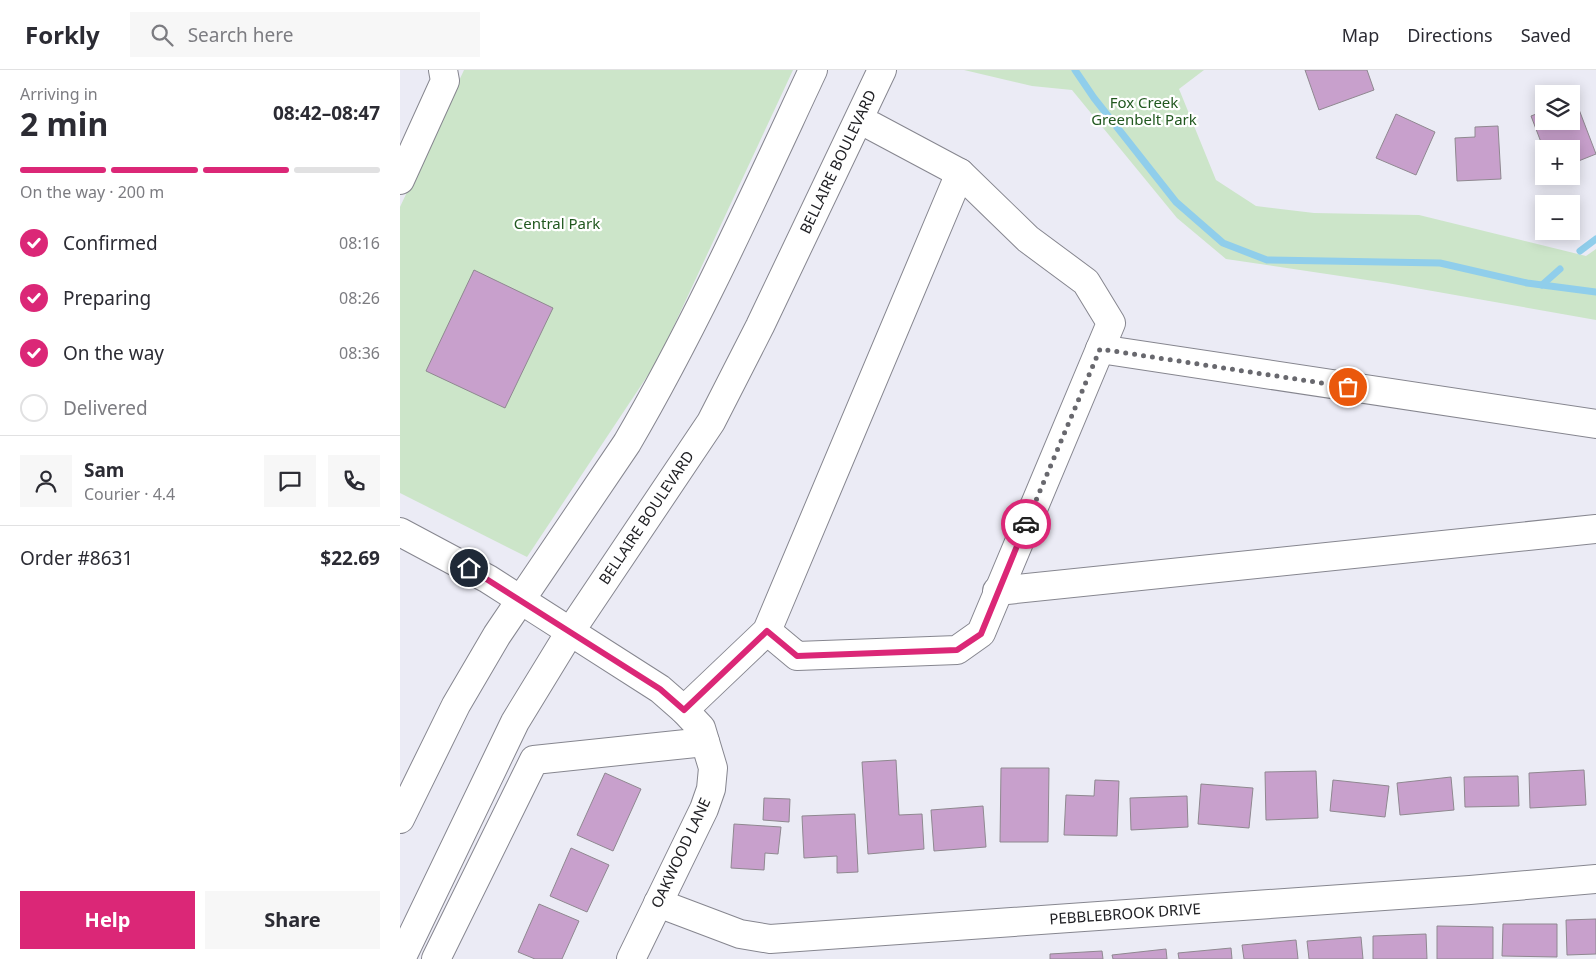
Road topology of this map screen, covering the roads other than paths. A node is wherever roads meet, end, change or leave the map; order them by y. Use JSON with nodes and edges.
{"nodes":[{"id":1,"x":443,"y":70,"type":"edge"},
{"id":2,"x":813,"y":70,"type":"edge"},
{"id":3,"x":882,"y":70,"type":"edge"},
{"id":4,"x":872,"y":126,"type":"dead end"},
{"id":5,"x":960,"y":173,"type":"junction"},
{"id":6,"x":400,"y":180,"type":"edge"},
{"id":7,"x":1100,"y":349,"type":"junction"},
{"id":8,"x":1596,"y":424,"type":"edge"},
{"id":9,"x":1596,"y":529,"type":"edge"},
{"id":10,"x":400,"y":532,"type":"edge"},
{"id":11,"x":998,"y":591,"type":"junction"},
{"id":12,"x":520,"y":601,"type":"junction"},
{"id":13,"x":767,"y":631,"type":"junction"},
{"id":14,"x":570,"y":632,"type":"junction"},
{"id":15,"x":684,"y":710,"type":"junction"},
{"id":16,"x":706,"y":742,"type":"junction"},
{"id":17,"x":400,"y":819,"type":"edge"},
{"id":18,"x":1596,"y":879,"type":"edge"},
{"id":19,"x":658,"y":903,"type":"junction"},
{"id":20,"x":401,"y":959,"type":"edge"},
{"id":21,"x":436,"y":959,"type":"edge"},
{"id":22,"x":631,"y":959,"type":"edge"}],
"edges":[{"from":1,"to":6,"type":"main road"},
{"from":2,"to":12,"type":"main road"},
{"from":3,"to":14,"type":"main road","name":"BELLAIRE BOULEVARD"},
{"from":4,"to":5,"type":"main road"},
{"from":5,"to":7,"type":"main road"},
{"from":5,"to":13,"type":"main road"},
{"from":7,"to":8,"type":"main road"},
{"from":7,"to":11,"type":"main road"},
{"from":9,"to":11,"type":"main road"},
{"from":10,"to":12,"type":"main road","name":"OAKWOOD LANE"},
{"from":11,"to":13,"type":"main road"},
{"from":12,"to":14,"type":"main road","name":"OAKWOOD LANE"},
{"from":12,"to":17,"type":"main road"},
{"from":13,"to":15,"type":"main road"},
{"from":14,"to":15,"type":"main road","name":"OAKWOOD LANE"},
{"from":14,"to":20,"type":"main road","name":"BELLAIRE BOULEVARD"},
{"from":15,"to":16,"type":"main road","name":"OAKWOOD LANE"},
{"from":16,"to":19,"type":"main road","name":"OAKWOOD LANE"},
{"from":16,"to":21,"type":"main road"},
{"from":18,"to":19,"type":"main road","name":"PEBBLEBROOK DRIVE"},
{"from":19,"to":22,"type":"main road","name":"OAKWOOD LANE"}]}
